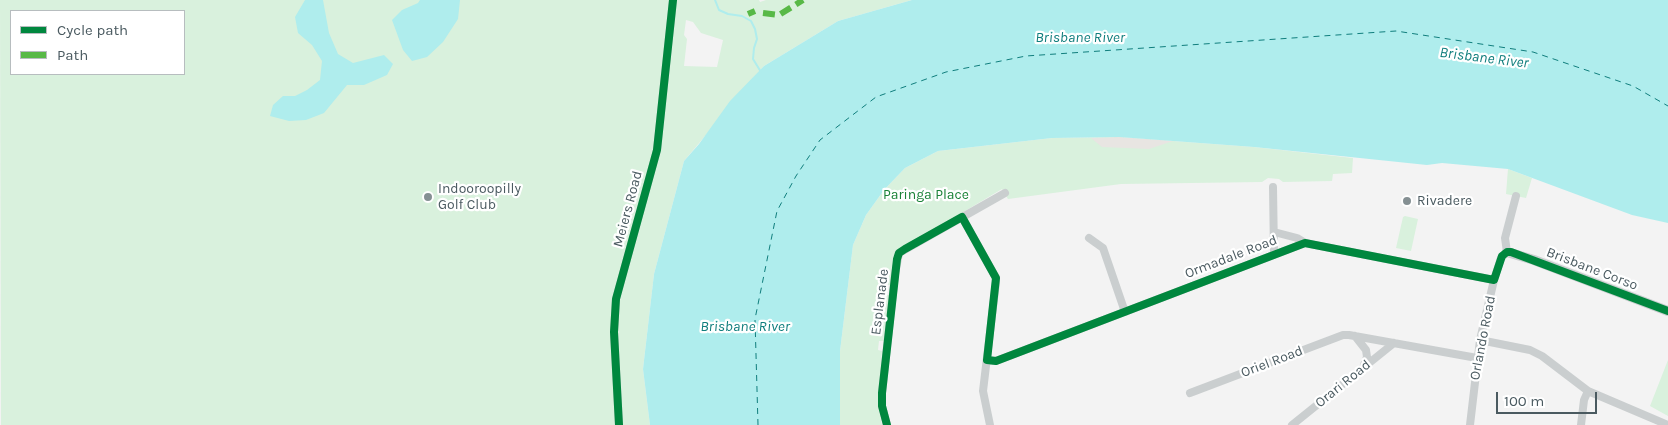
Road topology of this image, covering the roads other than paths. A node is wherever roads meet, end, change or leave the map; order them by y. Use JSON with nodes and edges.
{"nodes":[{"id":1,"x":673,"y":0,"type":"edge"},
{"id":2,"x":1272,"y":187,"type":"dead end"},
{"id":3,"x":1004,"y":193,"type":"dead end"},
{"id":4,"x":1516,"y":196,"type":"dead end"},
{"id":5,"x":962,"y":217,"type":"junction"},
{"id":6,"x":1274,"y":232,"type":"junction"},
{"id":7,"x":1089,"y":238,"type":"dead end"},
{"id":8,"x":1305,"y":243,"type":"junction"},
{"id":9,"x":1507,"y":252,"type":"junction"},
{"id":10,"x":1274,"y":254,"type":"junction"},
{"id":11,"x":1494,"y":280,"type":"junction"},
{"id":12,"x":1668,"y":311,"type":"edge"},
{"id":13,"x":1125,"y":312,"type":"junction"},
{"id":14,"x":1355,"y":336,"type":"junction"},
{"id":15,"x":1480,"y":340,"type":"junction"},
{"id":16,"x":1394,"y":343,"type":"junction"},
{"id":17,"x":1477,"y":358,"type":"junction"},
{"id":18,"x":987,"y":360,"type":"junction"},
{"id":19,"x":1364,"y":367,"type":"junction"},
{"id":20,"x":1588,"y":391,"type":"junction"},
{"id":21,"x":1190,"y":393,"type":"dead end"},
{"id":22,"x":619,"y":425,"type":"edge"},
{"id":23,"x":887,"y":425,"type":"edge"},
{"id":24,"x":990,"y":425,"type":"edge"},
{"id":25,"x":1292,"y":425,"type":"edge"},
{"id":26,"x":1470,"y":425,"type":"edge"},
{"id":27,"x":1581,"y":425,"type":"edge"},
{"id":28,"x":1668,"y":425,"type":"edge"}],
"edges":[{"from":1,"to":22,"type":"street","name":"Meiers Road"},
{"from":2,"to":6,"type":"street"},
{"from":3,"to":5,"type":"street","name":"Esplanade"},
{"from":4,"to":9,"type":"street","name":"Orlando Road"},
{"from":5,"to":18,"type":"street"},
{"from":5,"to":23,"type":"street","name":"Esplanade"},
{"from":6,"to":8,"type":"street","name":"Ormadale Road"},
{"from":6,"to":10,"type":"street"},
{"from":7,"to":13,"type":"street"},
{"from":8,"to":10,"type":"street","name":"Ormadale Road"},
{"from":8,"to":11,"type":"street","name":"Ormadale Road"},
{"from":9,"to":11,"type":"street","name":"Orlando Road"},
{"from":9,"to":12,"type":"street","name":"Brisbane Corso"},
{"from":10,"to":13,"type":"street","name":"Ormadale Road"},
{"from":11,"to":15,"type":"street","name":"Orlando Road"},
{"from":13,"to":18,"type":"street","name":"Ormadale Road"},
{"from":14,"to":16,"type":"street","name":"Oriel Road"},
{"from":14,"to":19,"type":"street"},
{"from":14,"to":21,"type":"street","name":"Oriel Road"},
{"from":15,"to":17,"type":"street","name":"Orlando Road"},
{"from":15,"to":20,"type":"street"},
{"from":16,"to":17,"type":"street","name":"Oriel Road"},
{"from":16,"to":19,"type":"street","name":"Orari Road"},
{"from":17,"to":26,"type":"street","name":"Orlando Road"},
{"from":18,"to":24,"type":"street"},
{"from":19,"to":25,"type":"street","name":"Orari Road"},
{"from":20,"to":27,"type":"street"},
{"from":20,"to":28,"type":"street"}]}
